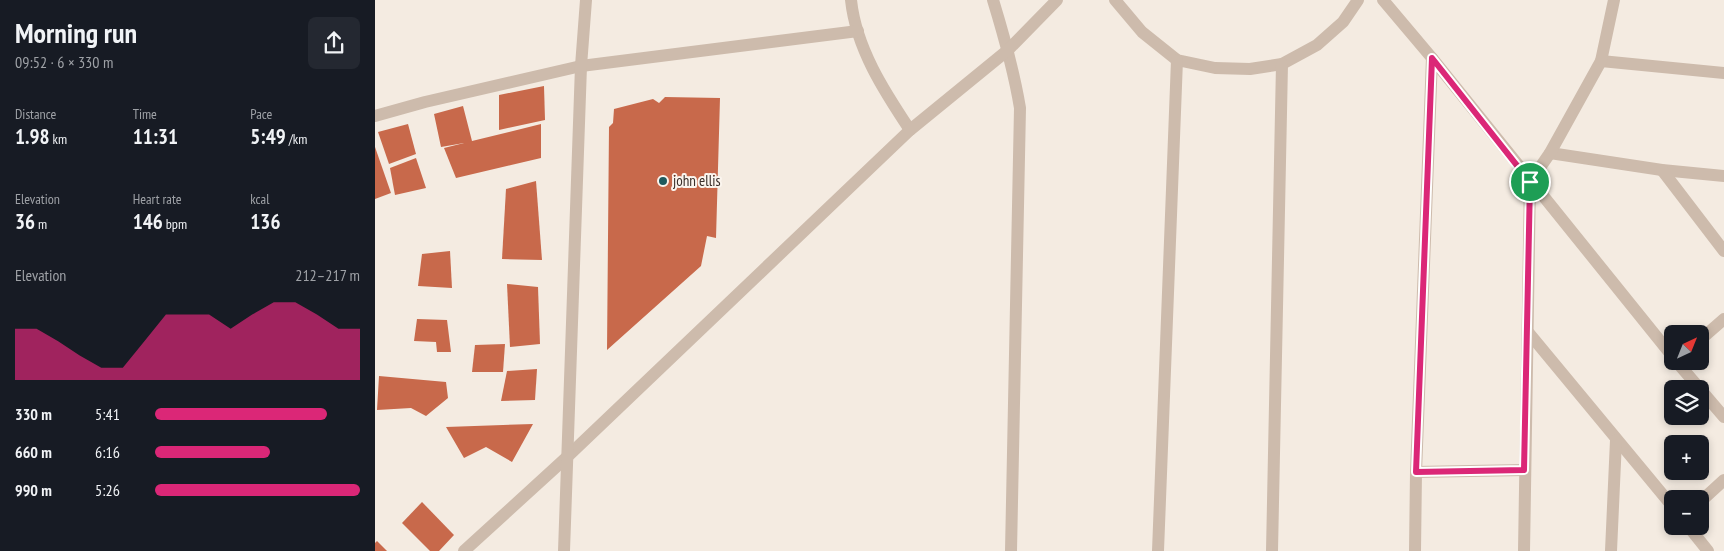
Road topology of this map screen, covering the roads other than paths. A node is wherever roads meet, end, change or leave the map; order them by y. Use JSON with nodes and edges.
{"nodes":[{"id":1,"x":586,"y":0,"type":"edge"},
{"id":2,"x":851,"y":0,"type":"edge"},
{"id":3,"x":993,"y":0,"type":"edge"},
{"id":4,"x":1057,"y":0,"type":"edge"},
{"id":5,"x":1115,"y":0,"type":"edge"},
{"id":6,"x":1358,"y":0,"type":"edge"},
{"id":7,"x":1383,"y":0,"type":"edge"},
{"id":8,"x":1614,"y":0,"type":"edge"},
{"id":9,"x":858,"y":31,"type":"junction"},
{"id":10,"x":1008,"y":50,"type":"junction"},
{"id":11,"x":1432,"y":58,"type":"junction"},
{"id":12,"x":1177,"y":60,"type":"junction"},
{"id":13,"x":1601,"y":61,"type":"junction"},
{"id":14,"x":1282,"y":64,"type":"junction"},
{"id":15,"x":581,"y":66,"type":"junction"},
{"id":16,"x":1724,"y":73,"type":"edge"},
{"id":17,"x":375,"y":116,"type":"edge"},
{"id":18,"x":910,"y":130,"type":"junction"},
{"id":19,"x":1550,"y":153,"type":"junction"},
{"id":20,"x":1662,"y":170,"type":"junction"},
{"id":21,"x":1724,"y":176,"type":"edge"},
{"id":22,"x":1530,"y":182,"type":"junction"},
{"id":23,"x":1724,"y":251,"type":"edge"},
{"id":24,"x":1724,"y":319,"type":"edge"},
{"id":25,"x":1528,"y":332,"type":"junction"},
{"id":26,"x":1709,"y":332,"type":"edge"},
{"id":27,"x":1664,"y":346,"type":"edge"},
{"id":28,"x":1684,"y":370,"type":"edge"},
{"id":29,"x":1692,"y":380,"type":"edge"},
{"id":30,"x":1709,"y":400,"type":"edge"},
{"id":31,"x":1724,"y":417,"type":"edge"},
{"id":32,"x":1616,"y":440,"type":"junction"},
{"id":33,"x":567,"y":457,"type":"junction"},
{"id":34,"x":1524,"y":470,"type":"junction"},
{"id":35,"x":1416,"y":472,"type":"junction"},
{"id":36,"x":1724,"y":480,"type":"edge"},
{"id":37,"x":1709,"y":494,"type":"edge"},
{"id":38,"x":1664,"y":496,"type":"edge"},
{"id":39,"x":1695,"y":535,"type":"edge"},
{"id":40,"x":464,"y":551,"type":"edge"},
{"id":41,"x":564,"y":551,"type":"edge"},
{"id":42,"x":1011,"y":551,"type":"edge"},
{"id":43,"x":1158,"y":551,"type":"edge"},
{"id":44,"x":1272,"y":551,"type":"edge"},
{"id":45,"x":1415,"y":551,"type":"edge"},
{"id":46,"x":1524,"y":551,"type":"edge"},
{"id":47,"x":1611,"y":551,"type":"edge"},
{"id":48,"x":1707,"y":551,"type":"edge"}],
"edges":[{"from":1,"to":15,"type":"street"},
{"from":2,"to":9,"type":"street"},
{"from":3,"to":10,"type":"street"},
{"from":4,"to":10,"type":"street"},
{"from":5,"to":12,"type":"street"},
{"from":6,"to":14,"type":"street"},
{"from":7,"to":11,"type":"street"},
{"from":8,"to":13,"type":"street"},
{"from":9,"to":15,"type":"street"},
{"from":9,"to":18,"type":"street"},
{"from":10,"to":18,"type":"street"},
{"from":10,"to":42,"type":"street"},
{"from":11,"to":22,"type":"street"},
{"from":11,"to":35,"type":"street"},
{"from":12,"to":14,"type":"street"},
{"from":12,"to":43,"type":"street"},
{"from":13,"to":16,"type":"street"},
{"from":13,"to":19,"type":"street"},
{"from":14,"to":44,"type":"street"},
{"from":15,"to":17,"type":"street"},
{"from":15,"to":33,"type":"street"},
{"from":18,"to":33,"type":"street"},
{"from":19,"to":20,"type":"street"},
{"from":19,"to":22,"type":"street"},
{"from":20,"to":21,"type":"street"},
{"from":20,"to":23,"type":"street"},
{"from":22,"to":25,"type":"street"},
{"from":22,"to":27,"type":"street"},
{"from":24,"to":26,"type":"street"},
{"from":25,"to":32,"type":"street"},
{"from":25,"to":34,"type":"street"},
{"from":28,"to":29,"type":"street"},
{"from":30,"to":31,"type":"street"},
{"from":32,"to":38,"type":"street"},
{"from":32,"to":47,"type":"street"},
{"from":33,"to":40,"type":"street"},
{"from":33,"to":41,"type":"street"},
{"from":34,"to":35,"type":"street"},
{"from":34,"to":46,"type":"street"},
{"from":35,"to":45,"type":"street"},
{"from":36,"to":37,"type":"street"},
{"from":39,"to":48,"type":"street"}]}
